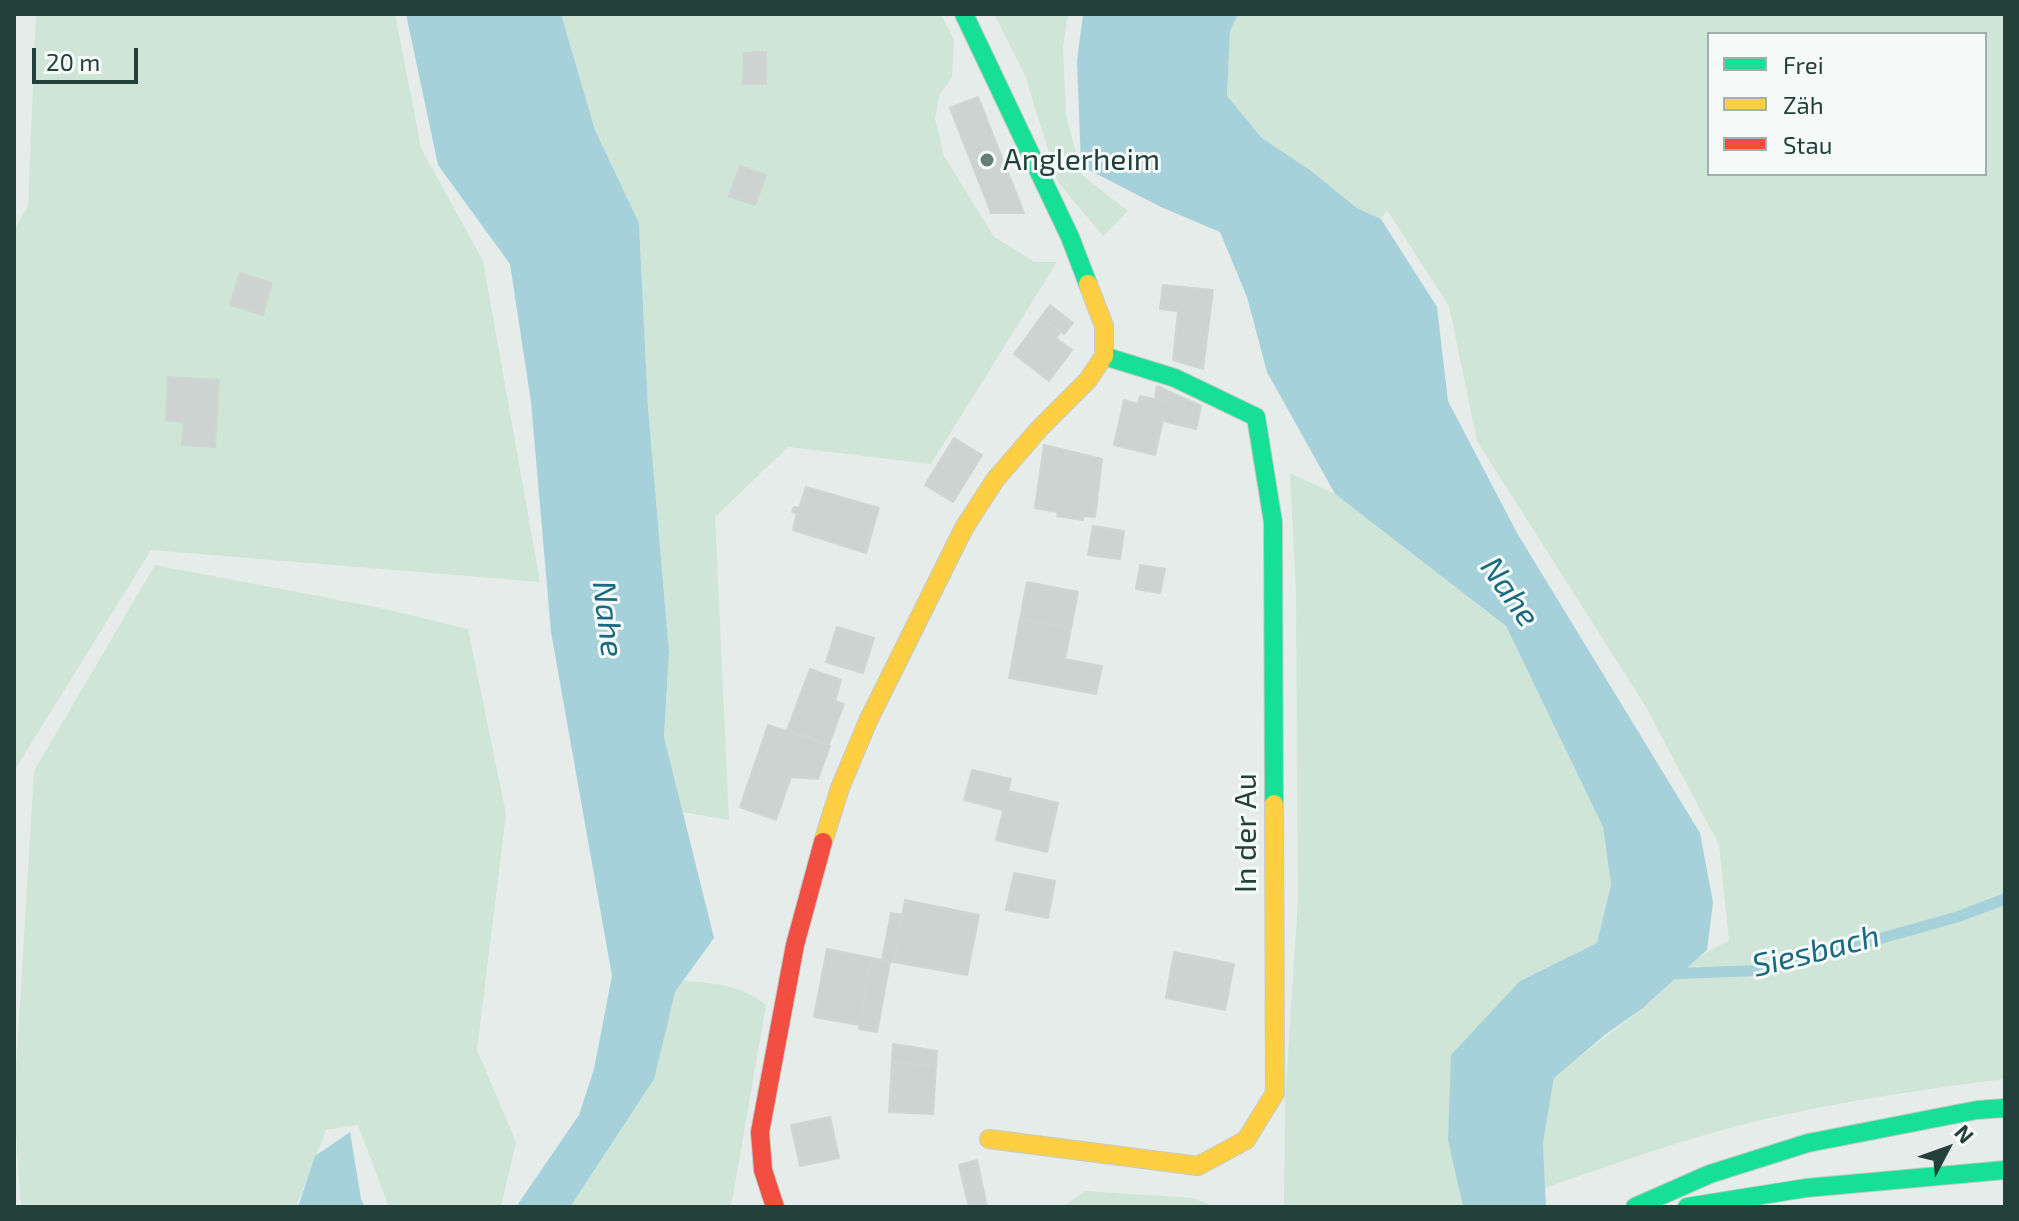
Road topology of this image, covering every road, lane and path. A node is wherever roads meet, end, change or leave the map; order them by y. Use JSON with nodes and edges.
{"nodes":[{"id":1,"x":964,"y":14,"type":"edge"},
{"id":2,"x":1104,"y":356,"type":"junction"},
{"id":3,"x":2005,"y":1108,"type":"edge"},
{"id":4,"x":989,"y":1139,"type":"dead end"},
{"id":5,"x":2005,"y":1170,"type":"edge"},
{"id":6,"x":775,"y":1207,"type":"edge"},
{"id":7,"x":1635,"y":1207,"type":"edge"},
{"id":8,"x":1687,"y":1207,"type":"edge"}],
"edges":[{"from":1,"to":2,"type":"street"},
{"from":2,"to":4,"type":"street","name":"In der Au"},
{"from":2,"to":6,"type":"street"},
{"from":3,"to":7,"type":"street"},
{"from":5,"to":8,"type":"street"}]}
